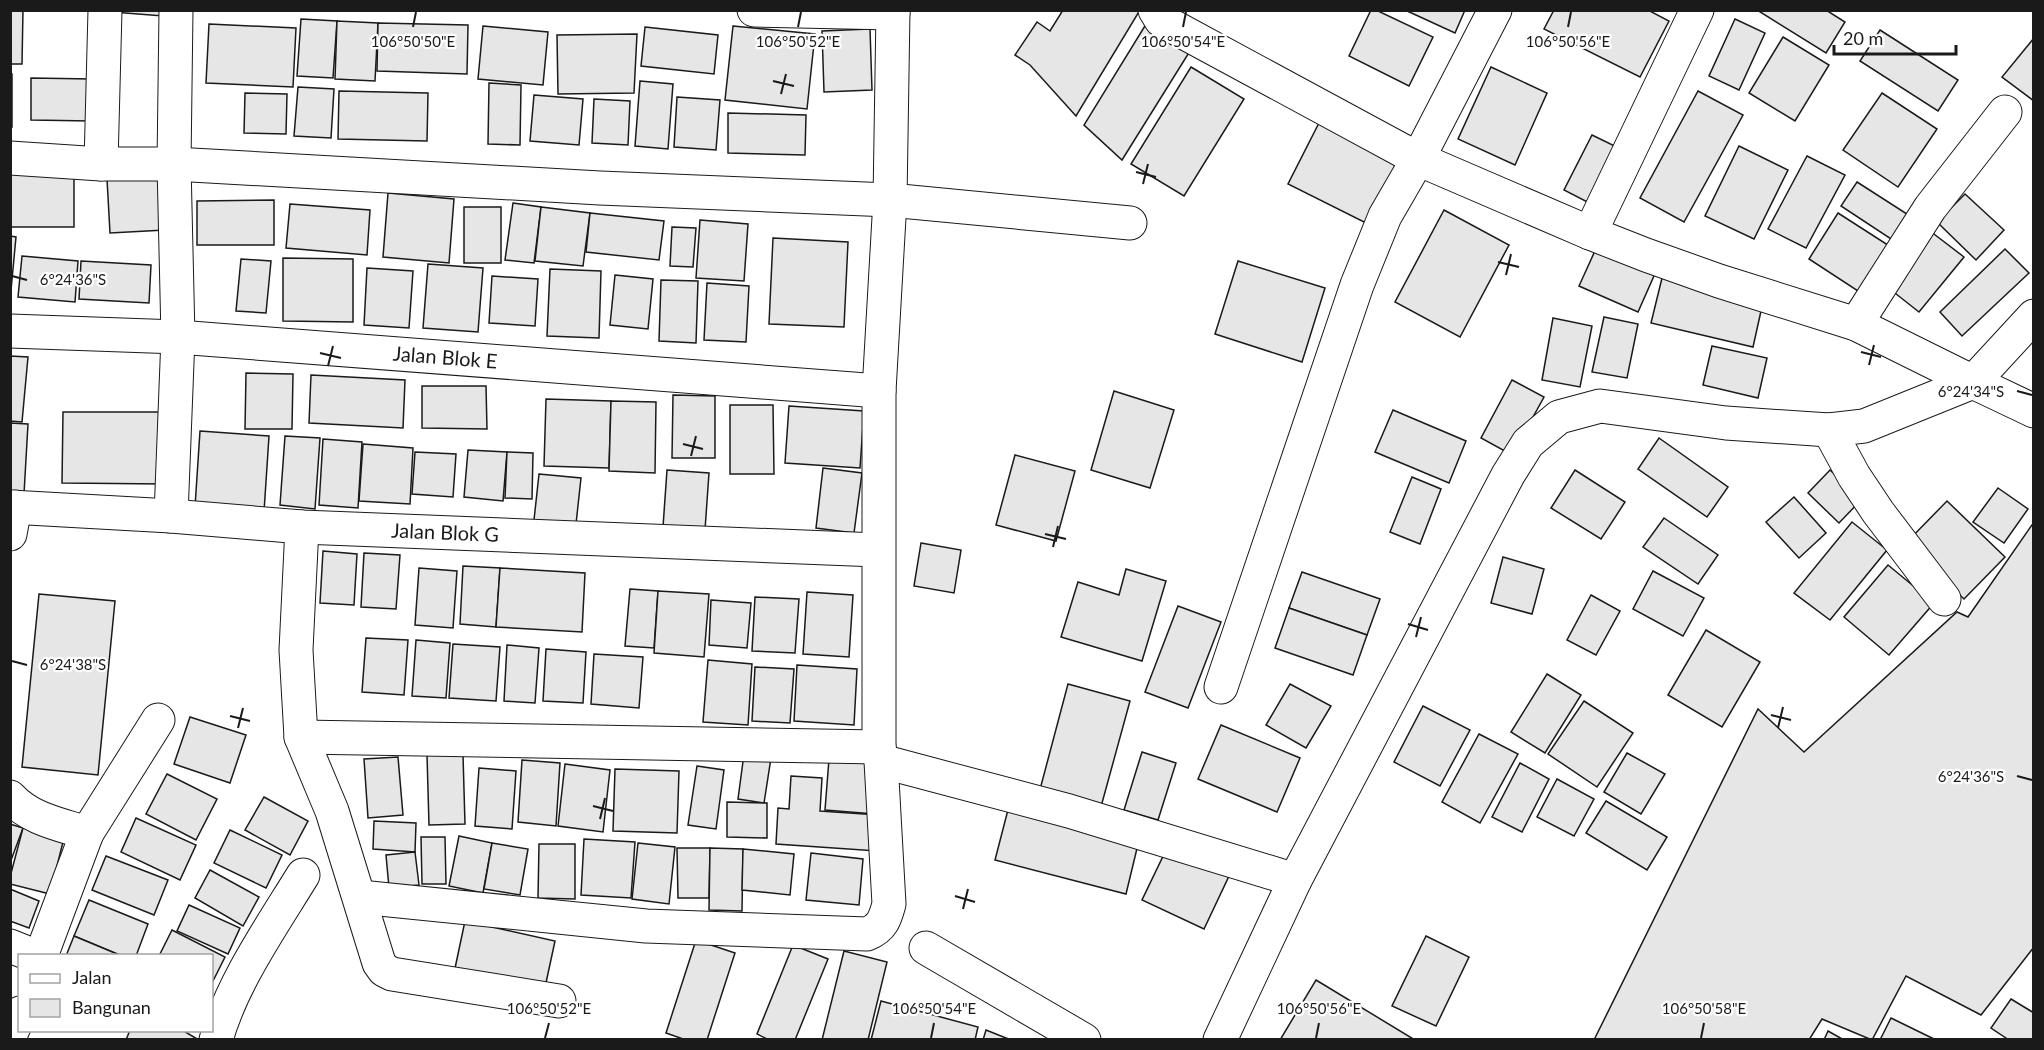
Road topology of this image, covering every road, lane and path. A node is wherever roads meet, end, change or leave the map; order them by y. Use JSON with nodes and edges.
{"nodes":[{"id":1,"x":105,"y":10,"type":"edge"},
{"id":2,"x":176,"y":10,"type":"edge"},
{"id":3,"x":754,"y":10,"type":"edge"},
{"id":4,"x":1155,"y":10,"type":"edge"},
{"id":5,"x":1495,"y":10,"type":"edge"},
{"id":6,"x":1697,"y":10,"type":"edge"},
{"id":7,"x":893,"y":12,"type":"edge"},
{"id":8,"x":2005,"y":112,"type":"dead end"},
{"id":9,"x":10,"y":158,"type":"edge"},
{"id":10,"x":1418,"y":159,"type":"junction"},
{"id":11,"x":101,"y":164,"type":"junction"},
{"id":12,"x":174,"y":164,"type":"junction"},
{"id":13,"x":890,"y":200,"type":"junction"},
{"id":14,"x":1130,"y":223,"type":"dead end"},
{"id":15,"x":1590,"y":233,"type":"junction"},
{"id":16,"x":2034,"y":316,"type":"edge"},
{"id":17,"x":1856,"y":324,"type":"junction"},
{"id":18,"x":10,"y":331,"type":"edge"},
{"id":19,"x":178,"y":337,"type":"junction"},
{"id":20,"x":1973,"y":382,"type":"junction"},
{"id":21,"x":879,"y":392,"type":"junction"},
{"id":22,"x":2034,"y":411,"type":"edge"},
{"id":23,"x":1829,"y":430,"type":"junction"},
{"id":24,"x":12,"y":516,"type":"edge"},
{"id":25,"x":171,"y":516,"type":"junction"},
{"id":26,"x":302,"y":527,"type":"junction"},
{"id":27,"x":878,"y":550,"type":"junction"},
{"id":28,"x":1944,"y":599,"type":"dead end"},
{"id":29,"x":1221,"y":687,"type":"dead end"},
{"id":30,"x":158,"y":720,"type":"dead end"},
{"id":31,"x":301,"y":736,"type":"junction"},
{"id":32,"x":880,"y":754,"type":"junction"},
{"id":33,"x":10,"y":797,"type":"edge"},
{"id":34,"x":87,"y":833,"type":"junction"},
{"id":35,"x":303,"y":875,"type":"dead end"},
{"id":36,"x":1295,"y":880,"type":"junction"},
{"id":37,"x":360,"y":897,"type":"junction"},
{"id":38,"x":10,"y":946,"type":"edge"},
{"id":39,"x":927,"y":948,"type":"dead end"},
{"id":40,"x":30,"y":954,"type":"edge"},
{"id":41,"x":42,"y":954,"type":"edge"},
{"id":42,"x":559,"y":1001,"type":"dead end"},
{"id":43,"x":18,"y":1018,"type":"edge"},
{"id":44,"x":10,"y":1036,"type":"edge"},
{"id":45,"x":216,"y":1040,"type":"edge"},
{"id":46,"x":1084,"y":1040,"type":"edge"},
{"id":47,"x":1220,"y":1040,"type":"edge"}],
"edges":[{"from":1,"to":11,"type":"street"},
{"from":2,"to":12,"type":"street"},
{"from":3,"to":7,"type":"street"},
{"from":4,"to":10,"type":"street"},
{"from":5,"to":10,"type":"street"},
{"from":6,"to":15,"type":"street"},
{"from":7,"to":13,"type":"street"},
{"from":8,"to":17,"type":"street"},
{"from":9,"to":11,"type":"street"},
{"from":10,"to":15,"type":"street"},
{"from":10,"to":29,"type":"street"},
{"from":11,"to":12,"type":"street"},
{"from":12,"to":13,"type":"street"},
{"from":12,"to":19,"type":"street"},
{"from":13,"to":14,"type":"street"},
{"from":13,"to":21,"type":"street"},
{"from":15,"to":17,"type":"street"},
{"from":16,"to":20,"type":"street"},
{"from":17,"to":20,"type":"street"},
{"from":18,"to":19,"type":"street","name":"Jalan Blok E"},
{"from":19,"to":21,"type":"street","name":"Jalan Blok E"},
{"from":19,"to":25,"type":"street"},
{"from":20,"to":22,"type":"street"},
{"from":20,"to":23,"type":"street"},
{"from":21,"to":27,"type":"street"},
{"from":23,"to":28,"type":"street"},
{"from":23,"to":36,"type":"street"},
{"from":24,"to":25,"type":"street","name":"Jalan Blok G"},
{"from":25,"to":26,"type":"street","name":"Jalan Blok G"},
{"from":26,"to":27,"type":"street","name":"Jalan Blok G"},
{"from":26,"to":31,"type":"street"},
{"from":27,"to":32,"type":"street"},
{"from":30,"to":34,"type":"street"},
{"from":31,"to":32,"type":"street"},
{"from":31,"to":37,"type":"street"},
{"from":32,"to":36,"type":"street"},
{"from":32,"to":37,"type":"street"},
{"from":33,"to":34,"type":"street"},
{"from":34,"to":41,"type":"street"},
{"from":35,"to":45,"type":"street"},
{"from":36,"to":47,"type":"street"},
{"from":37,"to":42,"type":"street"},
{"from":38,"to":40,"type":"street"},
{"from":39,"to":46,"type":"street"},
{"from":43,"to":44,"type":"street"}]}
